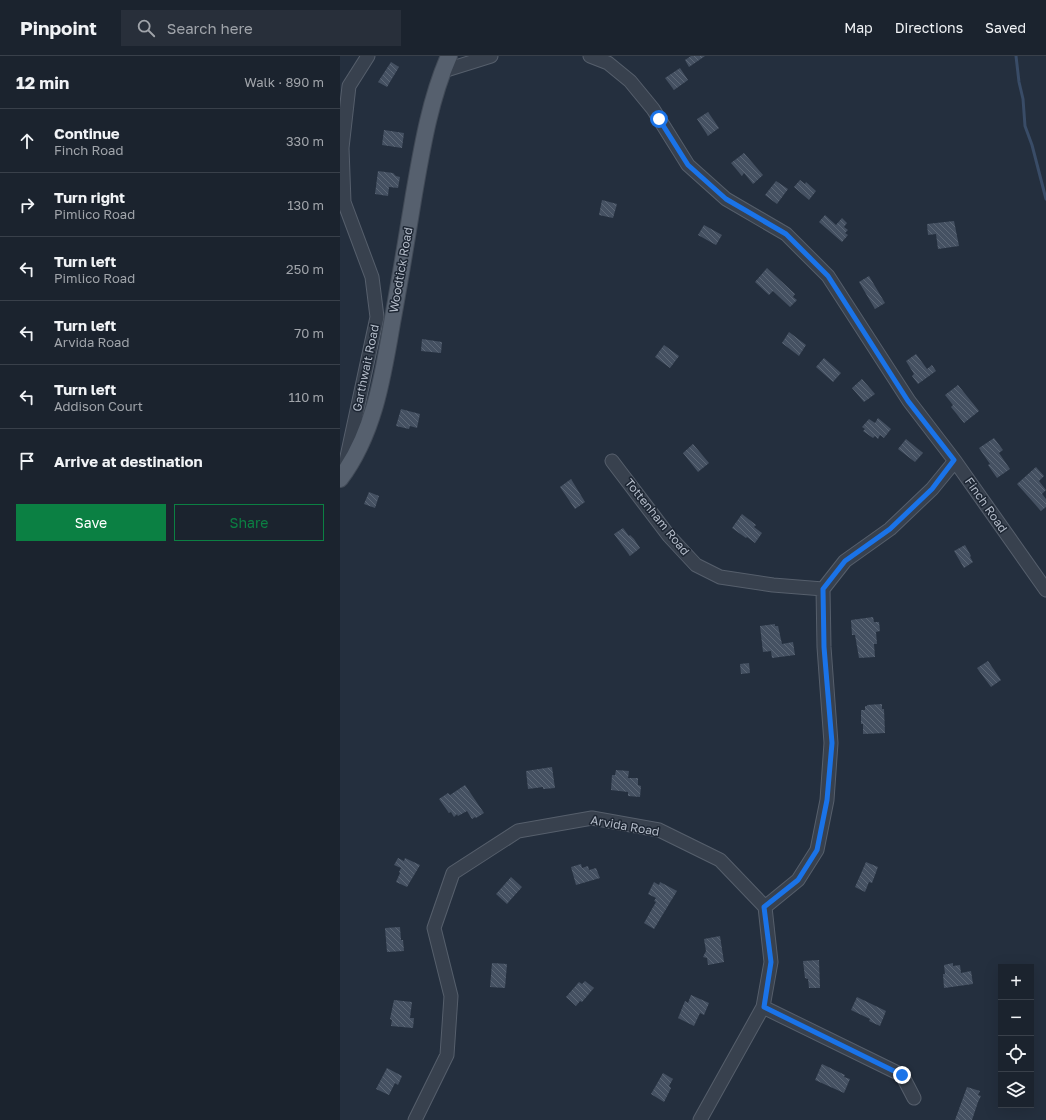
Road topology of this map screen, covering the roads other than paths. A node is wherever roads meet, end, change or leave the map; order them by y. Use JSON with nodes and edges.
{"nodes":[{"id":1,"x":368,"y":56,"type":"edge"},
{"id":2,"x":449,"y":56,"type":"edge"},
{"id":3,"x":491,"y":56,"type":"edge"},
{"id":4,"x":590,"y":56,"type":"edge"},
{"id":5,"x":443,"y":71,"type":"junction"},
{"id":6,"x":954,"y":460,"type":"junction"},
{"id":7,"x":612,"y":461,"type":"dead end"},
{"id":8,"x":342,"y":477,"type":"edge"},
{"id":9,"x":823,"y":589,"type":"junction"},
{"id":10,"x":1046,"y":590,"type":"edge"},
{"id":11,"x":764,"y":907,"type":"junction"},
{"id":12,"x":764,"y":1007,"type":"junction"},
{"id":13,"x":914,"y":1098,"type":"dead end"},
{"id":14,"x":415,"y":1120,"type":"edge"},
{"id":15,"x":700,"y":1120,"type":"edge"}],
"edges":[{"from":1,"to":8,"type":"street","name":"Garthwait Road"},
{"from":2,"to":5,"type":"main road","name":"Woodtick Road"},
{"from":3,"to":5,"type":"street"},
{"from":4,"to":6,"type":"street","name":"Finch Road"},
{"from":5,"to":8,"type":"main road","name":"Woodtick Road"},
{"from":6,"to":9,"type":"street"},
{"from":6,"to":10,"type":"street","name":"Finch Road"},
{"from":7,"to":9,"type":"street","name":"Tottenham Road"},
{"from":9,"to":11,"type":"street"},
{"from":11,"to":12,"type":"street"},
{"from":11,"to":14,"type":"street","name":"Arvida Road"},
{"from":12,"to":13,"type":"street"},
{"from":12,"to":15,"type":"street"}]}
